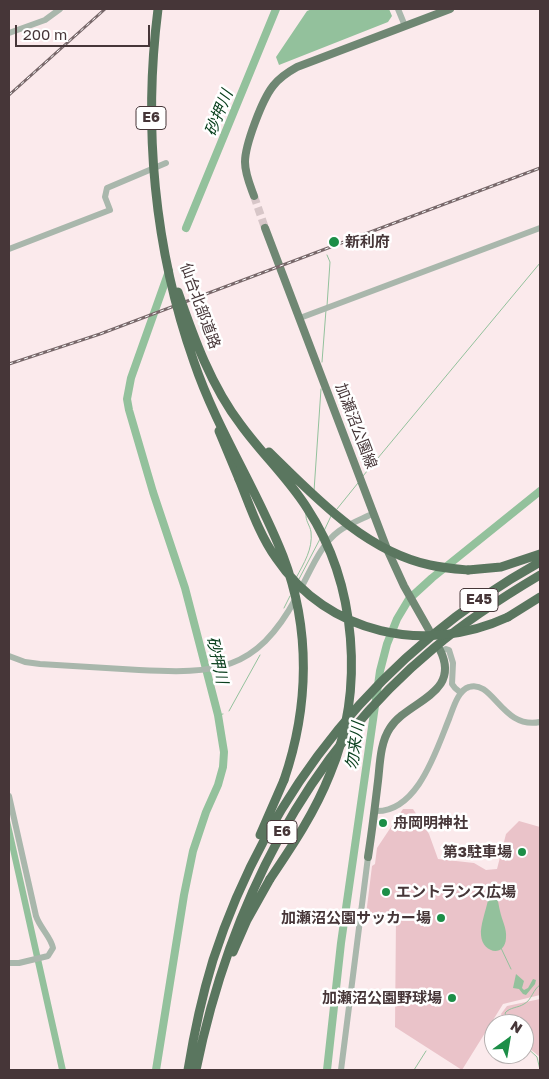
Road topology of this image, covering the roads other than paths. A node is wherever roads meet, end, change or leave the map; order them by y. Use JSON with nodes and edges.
{"nodes":[{"id":1,"x":60,"y":9,"type":"edge"},
{"id":2,"x":158,"y":9,"type":"edge"},
{"id":3,"x":398,"y":9,"type":"edge"},
{"id":4,"x":450,"y":9,"type":"edge"},
{"id":5,"x":405,"y":26,"type":"junction"},
{"id":6,"x":9,"y":33,"type":"edge"},
{"id":7,"x":166,"y":163,"type":"dead end"},
{"id":8,"x":254,"y":196,"type":"tunnel mouth"},
{"id":9,"x":161,"y":228,"type":"junction"},
{"id":10,"x":265,"y":228,"type":"tunnel mouth"},
{"id":11,"x":540,"y":228,"type":"edge"},
{"id":12,"x":9,"y":249,"type":"edge"},
{"id":13,"x":300,"y":318,"type":"junction"},
{"id":14,"x":194,"y":363,"type":"junction"},
{"id":15,"x":220,"y":392,"type":"junction"},
{"id":16,"x":374,"y":513,"type":"junction"},
{"id":17,"x":540,"y":554,"type":"edge"},
{"id":18,"x":540,"y":562,"type":"edge"},
{"id":19,"x":540,"y":575,"type":"edge"},
{"id":20,"x":540,"y":597,"type":"edge"},
{"id":21,"x":429,"y":630,"type":"dead end"},
{"id":22,"x":421,"y":644,"type":"joint"},
{"id":23,"x":438,"y":650,"type":"junction"},
{"id":24,"x":9,"y":656,"type":"edge"},
{"id":25,"x":461,"y":693,"type":"junction"},
{"id":26,"x":540,"y":722,"type":"edge"},
{"id":27,"x":9,"y":796,"type":"edge"},
{"id":28,"x":374,"y":811,"type":"junction"},
{"id":29,"x":368,"y":858,"type":"joint"},
{"id":30,"x":213,"y":961,"type":"junction"},
{"id":31,"x":9,"y":962,"type":"edge"},
{"id":32,"x":199,"y":1056,"type":"junction"},
{"id":33,"x":188,"y":1070,"type":"edge"},
{"id":34,"x":196,"y":1070,"type":"edge"},
{"id":35,"x":341,"y":1070,"type":"edge"}],
"edges":[{"from":1,"to":6,"type":"street"},
{"from":2,"to":9,"type":"highway","name":"仙台北部道路","number":"E6","bridge":true},
{"from":3,"to":5,"type":"street"},
{"from":4,"to":5,"type":"main road"},
{"from":5,"to":8,"type":"main road"},
{"from":7,"to":12,"type":"street"},
{"from":9,"to":14,"type":"highway","name":"仙台北部道路","number":"E6","bridge":true},
{"from":9,"to":15,"type":"highway","name":"仙台北部道路","number":"E6","bridge":true},
{"from":10,"to":13,"type":"main road","name":"加瀬沼公園線"},
{"from":11,"to":13,"type":"street"},
{"from":13,"to":16,"type":"main road","name":"加瀬沼公園線"},
{"from":14,"to":20,"type":"highway","bridge":true},
{"from":14,"to":30,"type":"highway","bridge":true},
{"from":15,"to":17,"type":"highway","bridge":true},
{"from":15,"to":32,"type":"highway","bridge":true},
{"from":16,"to":21,"type":"main road","name":"加瀬沼公園線"},
{"from":16,"to":24,"type":"street"},
{"from":18,"to":22,"type":"highway","number":"E45"},
{"from":19,"to":23,"type":"highway","number":"E45"},
{"from":22,"to":30,"type":"highway","number":"E6","bridge":true},
{"from":23,"to":25,"type":"street"},
{"from":23,"to":28,"type":"main road"},
{"from":23,"to":32,"type":"highway","number":"E6","bridge":true},
{"from":25,"to":26,"type":"street"},
{"from":25,"to":28,"type":"street"},
{"from":27,"to":31,"type":"street"},
{"from":28,"to":29,"type":"main road"},
{"from":29,"to":35,"type":"street"},
{"from":30,"to":33,"type":"highway","number":"E6"},
{"from":32,"to":34,"type":"highway","number":"E6"}]}
